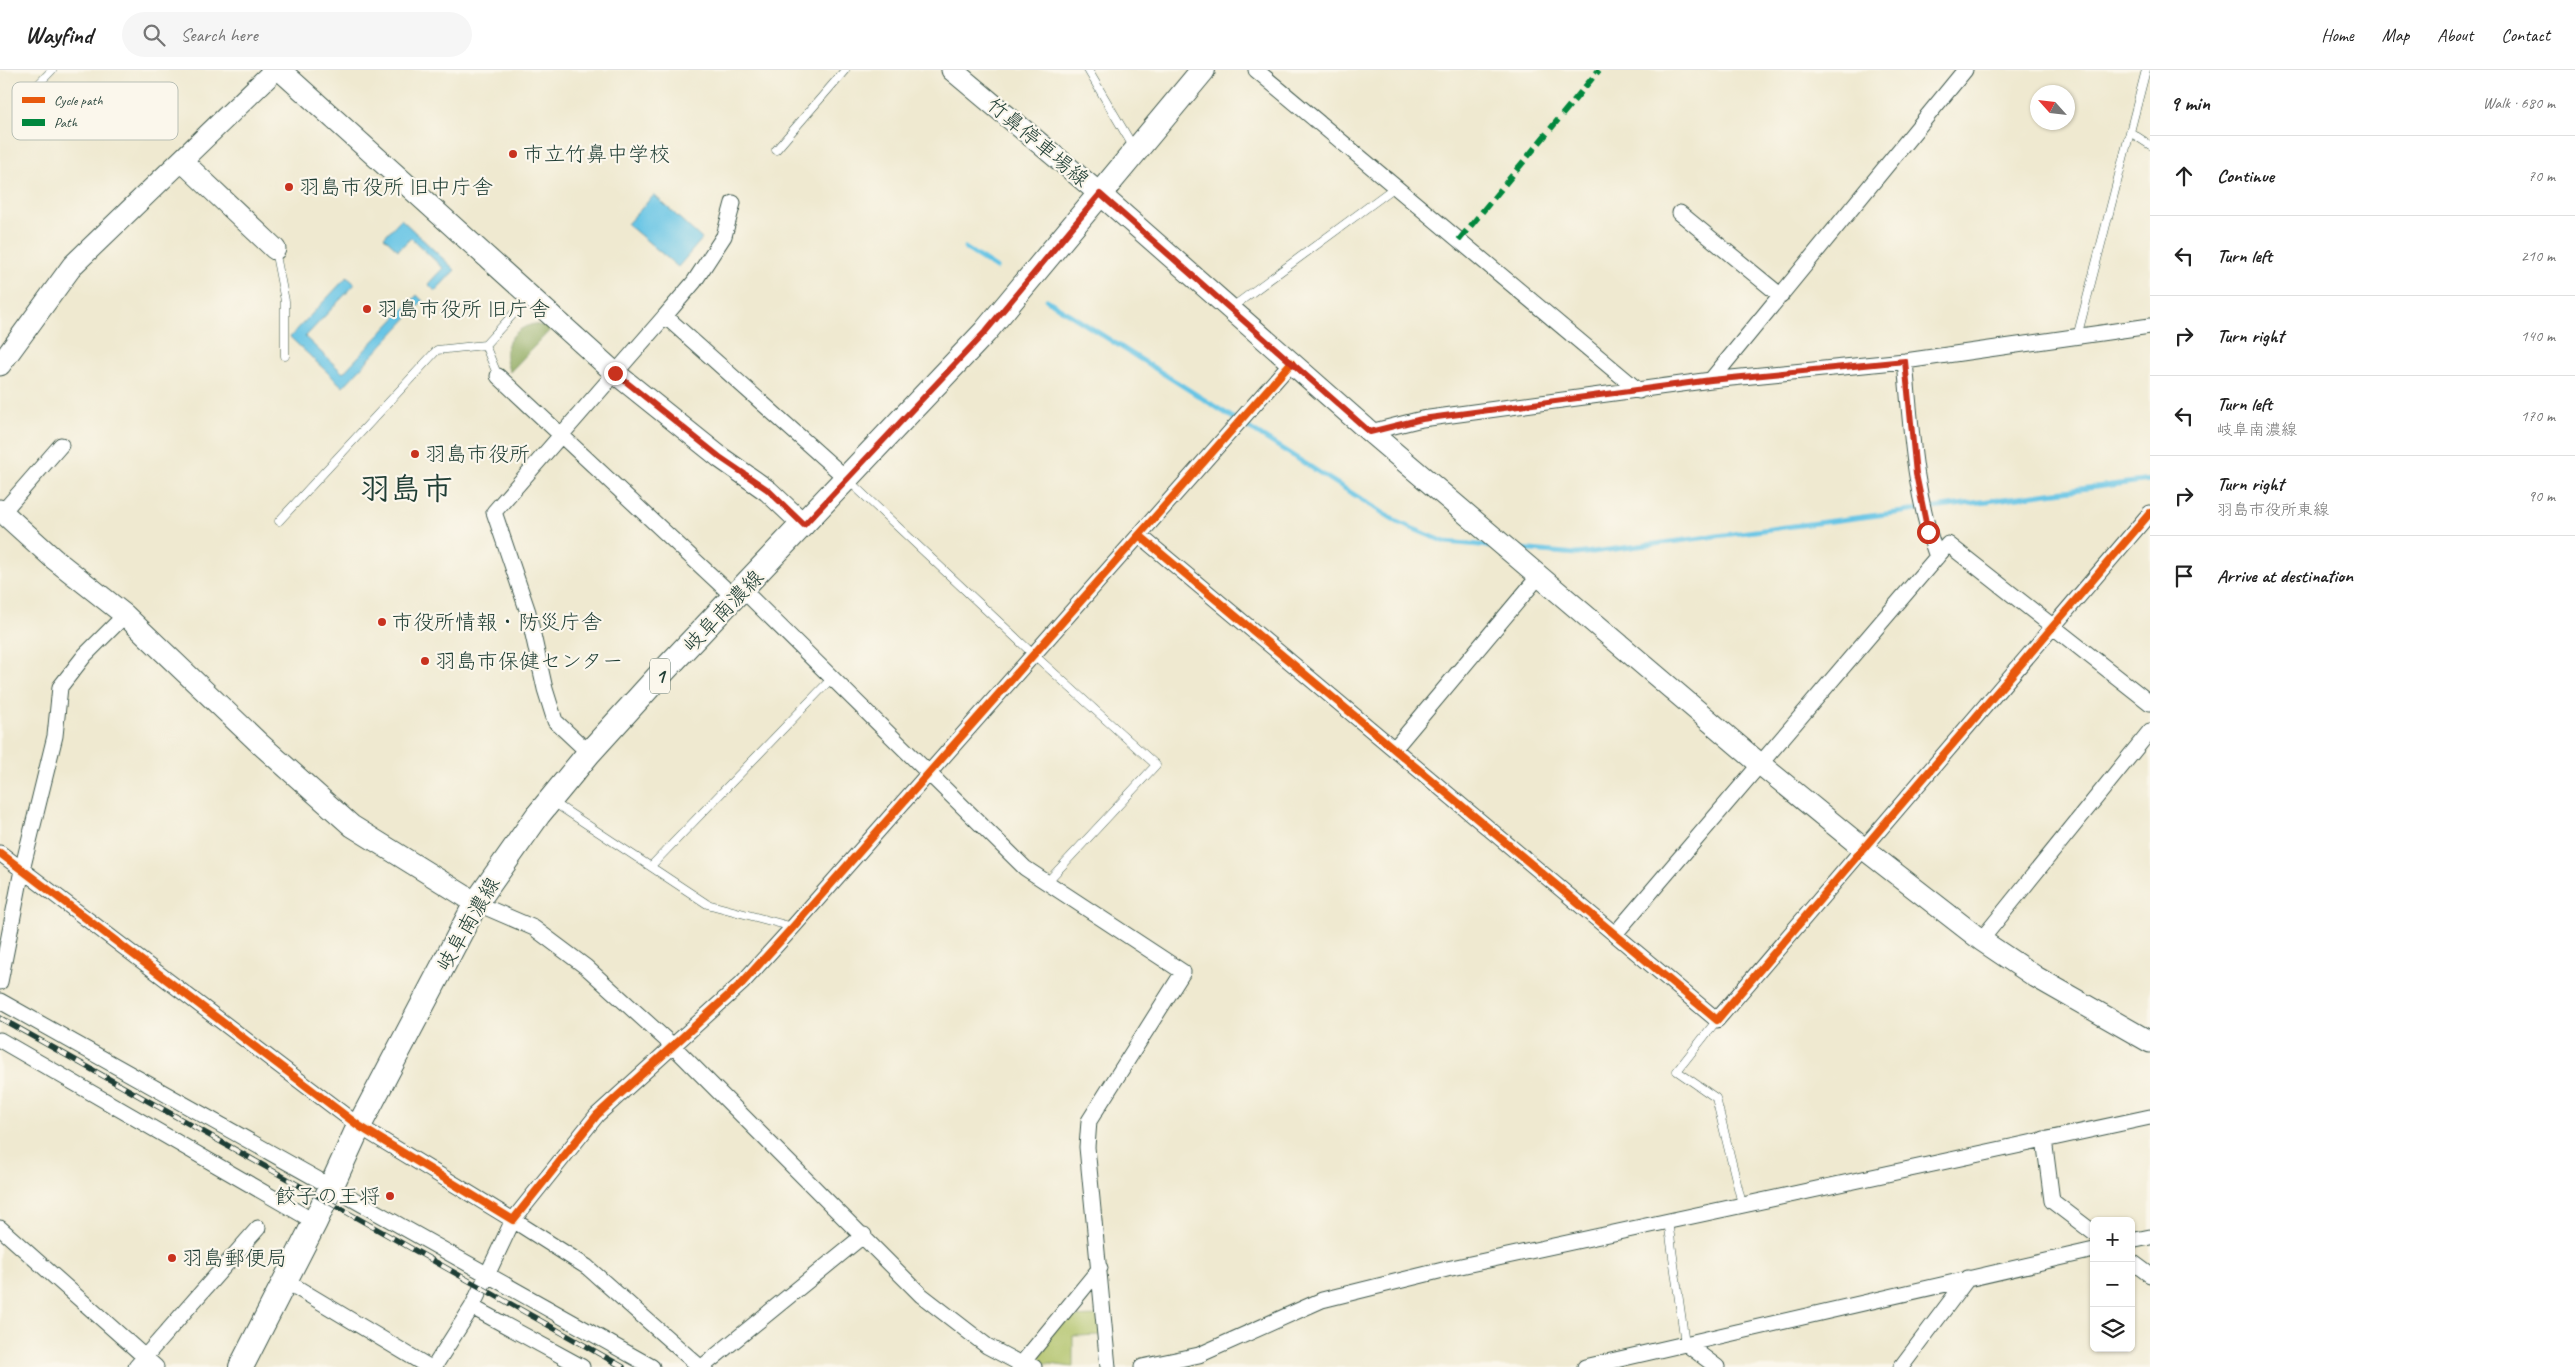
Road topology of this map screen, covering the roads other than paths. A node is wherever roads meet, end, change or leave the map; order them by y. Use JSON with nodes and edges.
{"nodes":[{"id":1,"x":52,"y":70,"type":"edge"},
{"id":2,"x":845,"y":70,"type":"edge"},
{"id":3,"x":952,"y":70,"type":"edge"},
{"id":4,"x":1088,"y":70,"type":"edge"},
{"id":5,"x":1203,"y":70,"type":"edge"},
{"id":6,"x":1256,"y":70,"type":"edge"},
{"id":7,"x":1965,"y":70,"type":"edge"},
{"id":8,"x":2146,"y":70,"type":"edge"},
{"id":9,"x":272,"y":71,"type":"edge"},
{"id":10,"x":40,"y":82,"type":"edge"},
{"id":11,"x":2130,"y":132,"type":"junction"},
{"id":12,"x":2150,"y":145,"type":"edge"},
{"id":13,"x":776,"y":150,"type":"dead end"},
{"id":14,"x":1135,"y":150,"type":"junction"},
{"id":15,"x":182,"y":161,"type":"junction"},
{"id":16,"x":1395,"y":187,"type":"junction"},
{"id":17,"x":1100,"y":194,"type":"junction"},
{"id":18,"x":733,"y":203,"type":"dead end"},
{"id":19,"x":1680,"y":213,"type":"dead end"},
{"id":20,"x":275,"y":248,"type":"joint"},
{"id":21,"x":530,"y":296,"type":"junction"},
{"id":22,"x":1781,"y":296,"type":"junction"},
{"id":23,"x":1230,"y":309,"type":"junction"},
{"id":24,"x":665,"y":316,"type":"junction"},
{"id":25,"x":2150,"y":326,"type":"edge"},
{"id":26,"x":2077,"y":337,"type":"junction"},
{"id":27,"x":485,"y":345,"type":"junction"},
{"id":28,"x":285,"y":356,"type":"dead end"},
{"id":29,"x":1905,"y":361,"type":"junction"},
{"id":30,"x":1291,"y":363,"type":"junction"},
{"id":31,"x":0,"y":364,"type":"edge"},
{"id":32,"x":615,"y":373,"type":"junction"},
{"id":33,"x":498,"y":376,"type":"joint"},
{"id":34,"x":1711,"y":380,"type":"junction"},
{"id":35,"x":1639,"y":391,"type":"junction"},
{"id":36,"x":1370,"y":432,"type":"junction"},
{"id":37,"x":560,"y":435,"type":"junction"},
{"id":38,"x":61,"y":445,"type":"dead end"},
{"id":39,"x":847,"y":479,"type":"junction"},
{"id":40,"x":1,"y":512,"type":"edge"},
{"id":41,"x":2150,"y":513,"type":"edge"},
{"id":42,"x":279,"y":521,"type":"dead end"},
{"id":43,"x":804,"y":525,"type":"junction"},
{"id":44,"x":1138,"y":535,"type":"junction"},
{"id":45,"x":1937,"y":557,"type":"junction"},
{"id":46,"x":1538,"y":574,"type":"junction"},
{"id":47,"x":739,"y":594,"type":"junction"},
{"id":48,"x":125,"y":615,"type":"junction"},
{"id":49,"x":2052,"y":626,"type":"junction"},
{"id":50,"x":1033,"y":654,"type":"junction"},
{"id":51,"x":832,"y":678,"type":"junction"},
{"id":52,"x":2150,"y":703,"type":"edge"},
{"id":53,"x":2150,"y":731,"type":"edge"},
{"id":54,"x":1394,"y":748,"type":"junction"},
{"id":55,"x":589,"y":753,"type":"junction"},
{"id":56,"x":1760,"y":764,"type":"junction"},
{"id":57,"x":928,"y":773,"type":"junction"},
{"id":58,"x":551,"y":801,"type":"junction"},
{"id":59,"x":1864,"y":849,"type":"junction"},
{"id":60,"x":2,"y":857,"type":"edge"},
{"id":61,"x":651,"y":866,"type":"junction"},
{"id":62,"x":22,"y":870,"type":"junction"},
{"id":63,"x":1047,"y":882,"type":"junction"},
{"id":64,"x":476,"y":903,"type":"junction"},
{"id":65,"x":793,"y":927,"type":"junction"},
{"id":66,"x":1615,"y":934,"type":"junction"},
{"id":67,"x":1981,"y":940,"type":"junction"},
{"id":68,"x":0,"y":982,"type":"edge"},
{"id":69,"x":0,"y":1002,"type":"edge"},
{"id":70,"x":1718,"y":1020,"type":"junction"},
{"id":71,"x":0,"y":1040,"type":"edge"},
{"id":72,"x":2150,"y":1042,"type":"edge"},
{"id":73,"x":673,"y":1046,"type":"junction"},
{"id":74,"x":2150,"y":1116,"type":"edge"},
{"id":75,"x":359,"y":1126,"type":"junction"},
{"id":76,"x":2044,"y":1139,"type":"junction"},
{"id":77,"x":330,"y":1189,"type":"junction"},
{"id":78,"x":1742,"y":1204,"type":"junction"},
{"id":79,"x":513,"y":1220,"type":"junction"},
{"id":80,"x":1668,"y":1221,"type":"junction"},
{"id":81,"x":315,"y":1222,"type":"junction"},
{"id":82,"x":0,"y":1228,"type":"edge"},
{"id":83,"x":258,"y":1228,"type":"dead end"},
{"id":84,"x":2090,"y":1230,"type":"edge"},
{"id":85,"x":864,"y":1236,"type":"junction"},
{"id":86,"x":2150,"y":1237,"type":"edge"},
{"id":87,"x":2135,"y":1240,"type":"edge"},
{"id":88,"x":2090,"y":1251,"type":"edge"},
{"id":89,"x":2132,"y":1262,"type":"edge"},
{"id":90,"x":1100,"y":1268,"type":"junction"},
{"id":91,"x":2150,"y":1275,"type":"edge"},
{"id":92,"x":487,"y":1276,"type":"junction"},
{"id":93,"x":1968,"y":1278,"type":"junction"},
{"id":94,"x":284,"y":1280,"type":"junction"},
{"id":95,"x":472,"y":1307,"type":"junction"},
{"id":96,"x":1685,"y":1343,"type":"junction"},
{"id":97,"x":146,"y":1364,"type":"edge"},
{"id":98,"x":1025,"y":1366,"type":"edge"},
{"id":99,"x":240,"y":1367,"type":"edge"},
{"id":100,"x":429,"y":1367,"type":"edge"},
{"id":101,"x":434,"y":1367,"type":"edge"},
{"id":102,"x":582,"y":1367,"type":"edge"},
{"id":103,"x":652,"y":1367,"type":"edge"},
{"id":104,"x":701,"y":1367,"type":"edge"},
{"id":105,"x":1108,"y":1367,"type":"edge"},
{"id":106,"x":1142,"y":1367,"type":"edge"},
{"id":107,"x":1585,"y":1367,"type":"edge"},
{"id":108,"x":1717,"y":1367,"type":"edge"},
{"id":109,"x":1901,"y":1367,"type":"edge"}],
"edges":[{"from":1,"to":10,"type":"lane"},
{"from":2,"to":13,"type":"lane"},
{"from":3,"to":17,"type":"street","name":"竹鼻停車場線"},
{"from":4,"to":14,"type":"lane"},
{"from":5,"to":14,"type":"main road","name":"岐阜南濃線","number":"1"},
{"from":6,"to":16,"type":"street"},
{"from":7,"to":22,"type":"street"},
{"from":8,"to":11,"type":"lane"},
{"from":9,"to":15,"type":"street"},
{"from":9,"to":21,"type":"street"},
{"from":11,"to":12,"type":"lane"},
{"from":11,"to":26,"type":"lane"},
{"from":14,"to":17,"type":"main road","name":"岐阜南濃線","number":"1"},
{"from":15,"to":20,"type":"street"},
{"from":15,"to":31,"type":"street"},
{"from":16,"to":23,"type":"lane"},
{"from":16,"to":35,"type":"street"},
{"from":17,"to":23,"type":"street","name":"竹鼻停車場線"},
{"from":17,"to":39,"type":"main road","name":"岐阜南濃線","number":"1"},
{"from":18,"to":24,"type":"street"},
{"from":19,"to":22,"type":"street"},
{"from":20,"to":28,"type":"lane"},
{"from":21,"to":27,"type":"lane"},
{"from":21,"to":32,"type":"street"},
{"from":22,"to":34,"type":"street"},
{"from":23,"to":30,"type":"street","name":"竹鼻停車場線"},
{"from":24,"to":32,"type":"street"},
{"from":24,"to":39,"type":"street"},
{"from":25,"to":26,"type":"street"},
{"from":26,"to":29,"type":"street"},
{"from":27,"to":33,"type":"lane"},
{"from":27,"to":42,"type":"lane"},
{"from":29,"to":34,"type":"street"},
{"from":29,"to":45,"type":"street"},
{"from":30,"to":36,"type":"street","name":"竹鼻停車場線"},
{"from":30,"to":44,"type":"street"},
{"from":32,"to":37,"type":"street"},
{"from":32,"to":43,"type":"street"},
{"from":33,"to":37,"type":"street"},
{"from":34,"to":35,"type":"street"},
{"from":35,"to":36,"type":"street"},
{"from":36,"to":46,"type":"street","name":"竹鼻停車場線"},
{"from":37,"to":47,"type":"street"},
{"from":37,"to":55,"type":"street"},
{"from":38,"to":40,"type":"street"},
{"from":39,"to":43,"type":"main road","name":"岐阜南濃線","number":"1"},
{"from":39,"to":50,"type":"lane"},
{"from":40,"to":48,"type":"street"},
{"from":41,"to":49,"type":"street"},
{"from":43,"to":47,"type":"main road","name":"岐阜南濃線","number":"1"},
{"from":44,"to":50,"type":"street"},
{"from":44,"to":54,"type":"street"},
{"from":45,"to":49,"type":"street"},
{"from":45,"to":56,"type":"street"},
{"from":46,"to":54,"type":"street"},
{"from":46,"to":56,"type":"street","name":"竹鼻停車場線"},
{"from":47,"to":51,"type":"street"},
{"from":47,"to":55,"type":"main road","name":"岐阜南濃線","number":"1"},
{"from":48,"to":62,"type":"street"},
{"from":48,"to":64,"type":"street"},
{"from":49,"to":52,"type":"street"},
{"from":49,"to":59,"type":"street"},
{"from":50,"to":57,"type":"street"},
{"from":50,"to":63,"type":"lane"},
{"from":51,"to":57,"type":"street"},
{"from":51,"to":61,"type":"lane"},
{"from":53,"to":67,"type":"street"},
{"from":54,"to":66,"type":"street"},
{"from":55,"to":58,"type":"main road","name":"岐阜南濃線","number":"1"},
{"from":56,"to":59,"type":"street","name":"竹鼻停車場線"},
{"from":56,"to":66,"type":"street"},
{"from":57,"to":63,"type":"street"},
{"from":57,"to":65,"type":"street"},
{"from":58,"to":61,"type":"lane"},
{"from":58,"to":64,"type":"main road","name":"岐阜南濃線","number":"1"},
{"from":59,"to":67,"type":"street","name":"竹鼻停車場線"},
{"from":59,"to":70,"type":"street"},
{"from":60,"to":62,"type":"street"},
{"from":61,"to":65,"type":"lane"},
{"from":62,"to":68,"type":"street"},
{"from":62,"to":75,"type":"street"},
{"from":63,"to":90,"type":"street"},
{"from":64,"to":73,"type":"street"},
{"from":64,"to":75,"type":"main road","name":"岐阜南濃線","number":"1"},
{"from":65,"to":73,"type":"street"},
{"from":66,"to":70,"type":"street"},
{"from":67,"to":72,"type":"street","name":"竹鼻停車場線"},
{"from":69,"to":77,"type":"street"},
{"from":70,"to":78,"type":"lane"},
{"from":71,"to":81,"type":"street"},
{"from":73,"to":79,"type":"street"},
{"from":73,"to":85,"type":"street"},
{"from":74,"to":76,"type":"street"},
{"from":75,"to":77,"type":"main road","name":"岐阜南濃線","number":"1"},
{"from":75,"to":79,"type":"street"},
{"from":76,"to":78,"type":"street"},
{"from":76,"to":84,"type":"street"},
{"from":77,"to":81,"type":"main road","name":"岐阜南濃線","number":"1"},
{"from":77,"to":92,"type":"street"},
{"from":78,"to":80,"type":"street"},
{"from":79,"to":92,"type":"street"},
{"from":79,"to":104,"type":"street"},
{"from":80,"to":96,"type":"lane"},
{"from":80,"to":106,"type":"street"},
{"from":81,"to":94,"type":"main road","name":"岐阜南濃線","number":"1"},
{"from":82,"to":97,"type":"street"},
{"from":83,"to":97,"type":"street"},
{"from":85,"to":98,"type":"street"},
{"from":85,"to":104,"type":"street"},
{"from":86,"to":87,"type":"street"},
{"from":88,"to":93,"type":"street"},
{"from":89,"to":91,"type":"street"},
{"from":90,"to":98,"type":"street"},
{"from":90,"to":105,"type":"street"},
{"from":92,"to":95,"type":"street"},
{"from":92,"to":103,"type":"street"},
{"from":93,"to":96,"type":"street"},
{"from":93,"to":109,"type":"street"},
{"from":94,"to":99,"type":"main road","name":"岐阜南濃線","number":"1"},
{"from":94,"to":100,"type":"street"},
{"from":95,"to":101,"type":"street"},
{"from":95,"to":102,"type":"street"},
{"from":96,"to":107,"type":"street"},
{"from":96,"to":108,"type":"street"}]}
